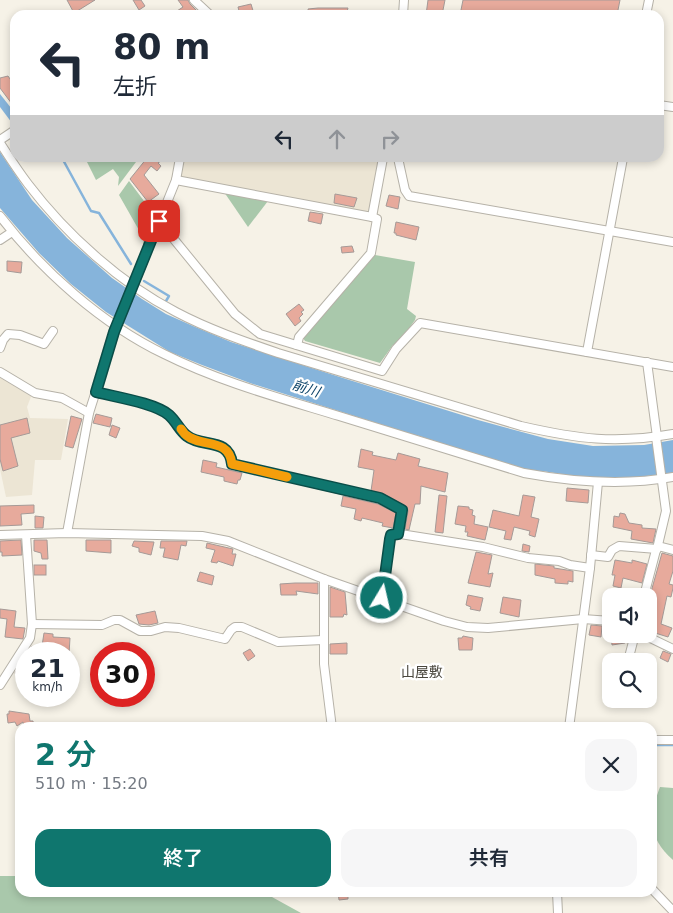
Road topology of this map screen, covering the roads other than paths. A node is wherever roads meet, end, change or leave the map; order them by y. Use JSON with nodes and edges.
{"nodes":[{"id":1,"x":194,"y":0,"type":"edge"},
{"id":2,"x":205,"y":10,"type":"edge"},
{"id":3,"x":10,"y":134,"type":"edge"},
{"id":4,"x":0,"y":142,"type":"edge"},
{"id":5,"x":10,"y":157,"type":"edge"},
{"id":6,"x":13,"y":162,"type":"edge"},
{"id":7,"x":179,"y":162,"type":"edge"},
{"id":8,"x":381,"y":162,"type":"edge"},
{"id":9,"x":399,"y":162,"type":"edge"},
{"id":10,"x":623,"y":162,"type":"edge"},
{"id":11,"x":176,"y":180,"type":"junction"},
{"id":12,"x":0,"y":216,"type":"edge"},
{"id":13,"x":372,"y":216,"type":"junction"},
{"id":14,"x":159,"y":221,"type":"junction"},
{"id":15,"x":610,"y":231,"type":"junction"},
{"id":16,"x":12,"y":232,"type":"junction"},
{"id":17,"x":0,"y":240,"type":"edge"},
{"id":18,"x":673,"y":242,"type":"edge"},
{"id":19,"x":133,"y":287,"type":"junction"},
{"id":20,"x":118,"y":325,"type":"junction"},
{"id":21,"x":53,"y":331,"type":"dead end"},
{"id":22,"x":297,"y":345,"type":"junction"},
{"id":23,"x":0,"y":348,"type":"edge"},
{"id":24,"x":587,"y":352,"type":"junction"},
{"id":25,"x":647,"y":362,"type":"junction"},
{"id":26,"x":673,"y":367,"type":"edge"},
{"id":27,"x":0,"y":372,"type":"edge"},
{"id":28,"x":96,"y":392,"type":"junction"},
{"id":29,"x":89,"y":413,"type":"junction"},
{"id":30,"x":673,"y":434,"type":"edge"},
{"id":31,"x":656,"y":438,"type":"junction"},
{"id":32,"x":662,"y":477,"type":"junction"},
{"id":33,"x":673,"y":477,"type":"edge"},
{"id":34,"x":598,"y":482,"type":"junction"},
{"id":35,"x":67,"y":533,"type":"junction"},
{"id":36,"x":398,"y":534,"type":"junction"},
{"id":37,"x":0,"y":535,"type":"edge"},
{"id":38,"x":26,"y":535,"type":"junction"},
{"id":39,"x":657,"y":548,"type":"junction"},
{"id":40,"x":673,"y":550,"type":"edge"},
{"id":41,"x":591,"y":555,"type":"junction"},
{"id":42,"x":590,"y":568,"type":"junction"},
{"id":43,"x":324,"y":579,"type":"junction"},
{"id":44,"x":646,"y":588,"type":"edge"},
{"id":45,"x":382,"y":598,"type":"junction"},
{"id":46,"x":583,"y":619,"type":"junction"},
{"id":47,"x":602,"y":620,"type":"edge"},
{"id":48,"x":32,"y":624,"type":"junction"},
{"id":49,"x":323,"y":640,"type":"junction"},
{"id":50,"x":657,"y":641,"type":"edge"},
{"id":51,"x":673,"y":649,"type":"edge"},
{"id":52,"x":0,"y":685,"type":"edge"},
{"id":53,"x":331,"y":722,"type":"edge"},
{"id":54,"x":570,"y":722,"type":"edge"},
{"id":55,"x":657,"y":740,"type":"edge"},
{"id":56,"x":673,"y":740,"type":"edge"},
{"id":57,"x":657,"y":894,"type":"edge"},
{"id":58,"x":557,"y":897,"type":"edge"},
{"id":59,"x":673,"y":911,"type":"edge"},
{"id":60,"x":558,"y":913,"type":"edge"}],
"edges":[{"from":1,"to":2,"type":"street"},
{"from":3,"to":4,"type":"street"},
{"from":4,"to":5,"type":"street"},
{"from":6,"to":19,"type":"street"},
{"from":7,"to":11,"type":"street"},
{"from":8,"to":13,"type":"street"},
{"from":9,"to":15,"type":"street"},
{"from":10,"to":15,"type":"street"},
{"from":11,"to":13,"type":"street"},
{"from":11,"to":14,"type":"street"},
{"from":12,"to":16,"type":"street"},
{"from":13,"to":22,"type":"street"},
{"from":14,"to":19,"type":"street"},
{"from":14,"to":22,"type":"street"},
{"from":15,"to":18,"type":"street"},
{"from":15,"to":24,"type":"street"},
{"from":16,"to":17,"type":"street"},
{"from":16,"to":20,"type":"street"},
{"from":19,"to":20,"type":"street"},
{"from":19,"to":31,"type":"street"},
{"from":20,"to":28,"type":"street"},
{"from":20,"to":34,"type":"street"},
{"from":21,"to":23,"type":"street"},
{"from":22,"to":24,"type":"street"},
{"from":24,"to":25,"type":"street"},
{"from":25,"to":26,"type":"street"},
{"from":25,"to":31,"type":"street"},
{"from":27,"to":29,"type":"street"},
{"from":28,"to":29,"type":"street"},
{"from":28,"to":36,"type":"street"},
{"from":29,"to":35,"type":"street"},
{"from":30,"to":31,"type":"street"},
{"from":31,"to":32,"type":"street"},
{"from":32,"to":33,"type":"street"},
{"from":32,"to":34,"type":"street"},
{"from":32,"to":39,"type":"street"},
{"from":34,"to":41,"type":"street"},
{"from":35,"to":38,"type":"street"},
{"from":35,"to":43,"type":"street"},
{"from":36,"to":42,"type":"street"},
{"from":36,"to":45,"type":"street"},
{"from":37,"to":38,"type":"street"},
{"from":38,"to":48,"type":"street"},
{"from":39,"to":40,"type":"street"},
{"from":39,"to":41,"type":"street"},
{"from":39,"to":44,"type":"street"},
{"from":41,"to":42,"type":"street"},
{"from":42,"to":46,"type":"street"},
{"from":43,"to":45,"type":"street"},
{"from":43,"to":49,"type":"street"},
{"from":45,"to":46,"type":"street"},
{"from":46,"to":47,"type":"street"},
{"from":46,"to":54,"type":"street"},
{"from":48,"to":49,"type":"street"},
{"from":48,"to":52,"type":"street"},
{"from":49,"to":53,"type":"street"},
{"from":50,"to":51,"type":"street"},
{"from":55,"to":56,"type":"street"},
{"from":57,"to":59,"type":"street"},
{"from":58,"to":60,"type":"street"}]}
